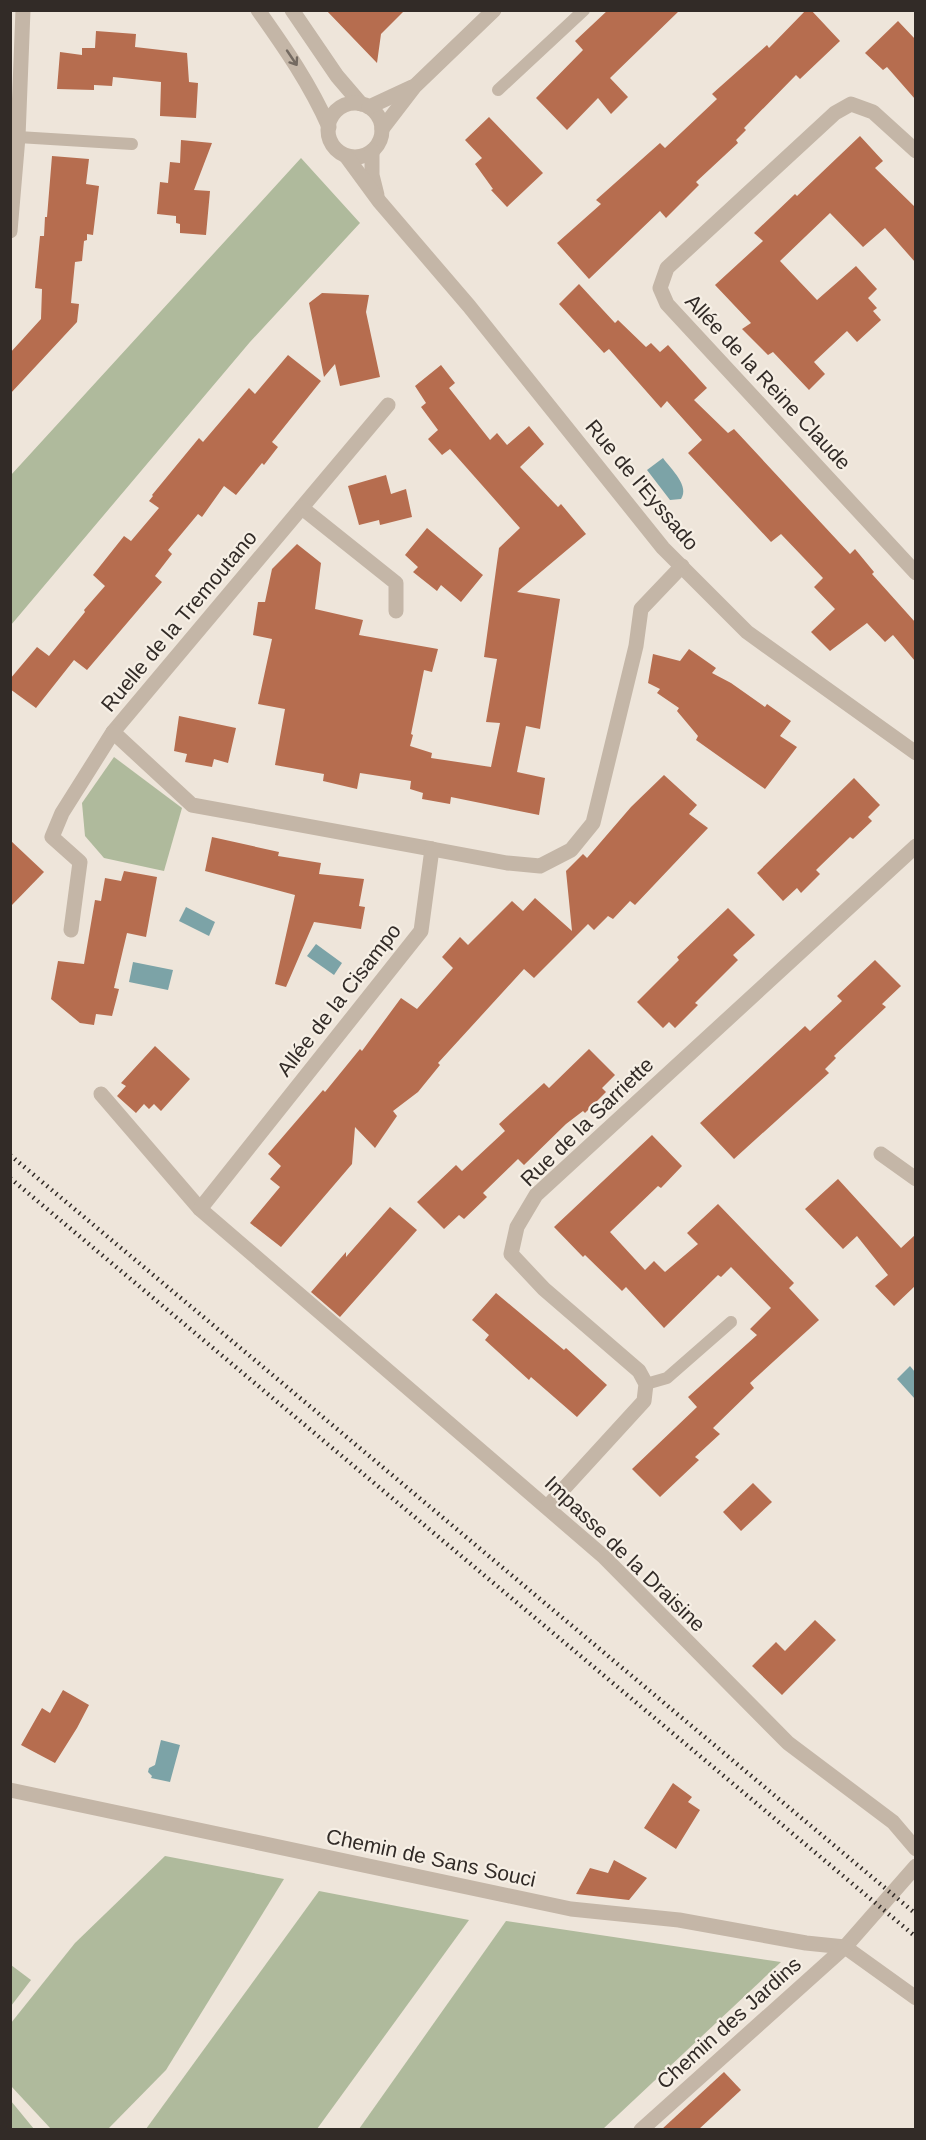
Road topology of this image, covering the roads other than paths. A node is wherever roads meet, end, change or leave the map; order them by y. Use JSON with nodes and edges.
{"nodes":[{"id":1,"x":23,"y":10,"type":"edge"},
{"id":2,"x":258,"y":10,"type":"edge"},
{"id":3,"x":291,"y":10,"type":"edge"},
{"id":4,"x":494,"y":10,"type":"edge"},
{"id":5,"x":584,"y":10,"type":"edge"},
{"id":6,"x":415,"y":86,"type":"junction"},
{"id":7,"x":498,"y":90,"type":"dead end"},
{"id":8,"x":365,"y":106,"type":"junction"},
{"id":9,"x":329,"y":127,"type":"junction"},
{"id":10,"x":382,"y":129,"type":"junction"},
{"id":11,"x":18,"y":137,"type":"junction"},
{"id":12,"x":132,"y":144,"type":"dead end"},
{"id":13,"x":372,"y":151,"type":"junction"},
{"id":14,"x":915,"y":152,"type":"edge"},
{"id":15,"x":346,"y":156,"type":"junction"},
{"id":16,"x":379,"y":201,"type":"junction"},
{"id":17,"x":10,"y":231,"type":"edge"},
{"id":18,"x":388,"y":405,"type":"dead end"},
{"id":19,"x":302,"y":508,"type":"junction"},
{"id":20,"x":682,"y":566,"type":"junction"},
{"id":21,"x":915,"y":573,"type":"edge"},
{"id":22,"x":396,"y":611,"type":"dead end"},
{"id":23,"x":113,"y":732,"type":"junction"},
{"id":24,"x":915,"y":753,"type":"edge"},
{"id":25,"x":915,"y":846,"type":"edge"},
{"id":26,"x":432,"y":849,"type":"junction"},
{"id":27,"x":71,"y":930,"type":"dead end"},
{"id":28,"x":101,"y":1094,"type":"dead end"},
{"id":29,"x":881,"y":1154,"type":"dead end"},
{"id":30,"x":915,"y":1179,"type":"edge"},
{"id":31,"x":200,"y":1209,"type":"junction"},
{"id":32,"x":730,"y":1322,"type":"dead end"},
{"id":33,"x":646,"y":1384,"type":"junction"},
{"id":34,"x":547,"y":1507,"type":"junction"},
{"id":35,"x":10,"y":1790,"type":"edge"},
{"id":36,"x":915,"y":1850,"type":"edge"},
{"id":37,"x":915,"y":1866,"type":"edge"},
{"id":38,"x":845,"y":1947,"type":"junction"},
{"id":39,"x":915,"y":1998,"type":"edge"},
{"id":40,"x":641,"y":2130,"type":"edge"}],
"edges":[{"from":1,"to":11,"type":"street"},
{"from":2,"to":9,"type":"street","one_way":true},
{"from":3,"to":8,"type":"street"},
{"from":4,"to":6,"type":"street"},
{"from":5,"to":7,"type":"lane"},
{"from":6,"to":8,"type":"street"},
{"from":6,"to":10,"type":"street"},
{"from":8,"to":9,"type":"street"},
{"from":8,"to":10,"type":"street"},
{"from":9,"to":15,"type":"street"},
{"from":10,"to":13,"type":"street"},
{"from":11,"to":12,"type":"lane"},
{"from":11,"to":17,"type":"street"},
{"from":13,"to":15,"type":"street"},
{"from":13,"to":16,"type":"street","name":"Rue de l'Eyssado"},
{"from":14,"to":21,"type":"street","name":"Allée de la Reine Claude"},
{"from":15,"to":16,"type":"street","name":"Rue de l'Eyssado"},
{"from":16,"to":20,"type":"street","name":"Rue de l'Eyssado"},
{"from":18,"to":19,"type":"street","name":"Ruelle de la Tremoutano"},
{"from":19,"to":22,"type":"street"},
{"from":19,"to":23,"type":"street","name":"Ruelle de la Tremoutano"},
{"from":20,"to":24,"type":"street","name":"Rue de l'Eyssado"},
{"from":20,"to":26,"type":"street"},
{"from":23,"to":26,"type":"street","name":"Ruelle de la Tremoutano"},
{"from":23,"to":27,"type":"street"},
{"from":25,"to":33,"type":"street","name":"Rue de la Sarriette"},
{"from":26,"to":31,"type":"street","name":"Allée de la Cisampo"},
{"from":28,"to":31,"type":"street","name":"Impasse de la Draisine"},
{"from":29,"to":30,"type":"street"},
{"from":31,"to":34,"type":"street","name":"Impasse de la Draisine"},
{"from":32,"to":33,"type":"lane"},
{"from":33,"to":34,"type":"street"},
{"from":34,"to":36,"type":"street","name":"Impasse de la Draisine"},
{"from":35,"to":38,"type":"street","name":"Chemin de Sans Souci"},
{"from":37,"to":38,"type":"street","name":"Chemin des Jardins"},
{"from":38,"to":39,"type":"street"},
{"from":38,"to":40,"type":"street","name":"Chemin des Jardins"}]}
